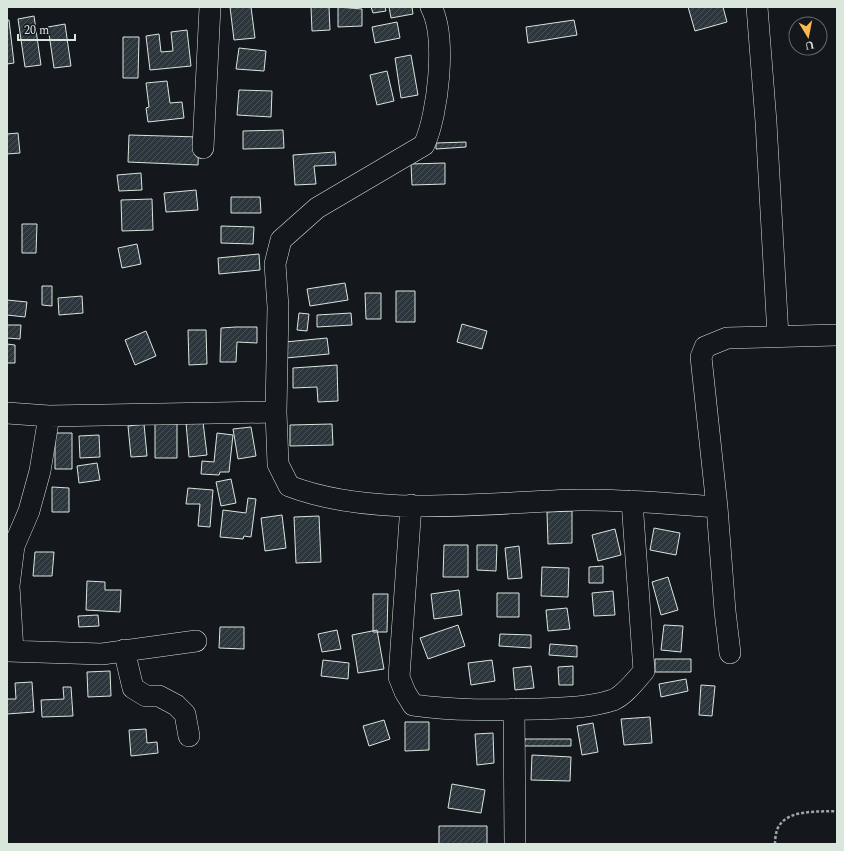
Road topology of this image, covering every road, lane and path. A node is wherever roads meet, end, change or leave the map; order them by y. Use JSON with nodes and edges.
{"nodes":[{"id":1,"x":210,"y":7,"type":"edge"},
{"id":2,"x":431,"y":7,"type":"edge"},
{"id":3,"x":757,"y":7,"type":"edge"},
{"id":4,"x":203,"y":148,"type":"dead end"},
{"id":5,"x":837,"y":335,"type":"edge"},
{"id":6,"x":778,"y":336,"type":"junction"},
{"id":7,"x":276,"y":412,"type":"junction"},
{"id":8,"x":7,"y":413,"type":"edge"},
{"id":9,"x":49,"y":416,"type":"junction"},
{"id":10,"x":632,"y":501,"type":"junction"},
{"id":11,"x":412,"y":505,"type":"junction"},
{"id":12,"x":717,"y":507,"type":"junction"},
{"id":13,"x":196,"y":641,"type":"dead end"},
{"id":14,"x":124,"y":650,"type":"junction"},
{"id":15,"x":10,"y":651,"type":"edge"},
{"id":16,"x":730,"y":653,"type":"dead end"},
{"id":17,"x":514,"y":709,"type":"junction"},
{"id":18,"x":188,"y":736,"type":"dead end"},
{"id":19,"x":837,"y":811,"type":"edge"},
{"id":20,"x":515,"y":844,"type":"edge"},
{"id":21,"x":775,"y":844,"type":"edge"}],
"edges":[{"from":1,"to":4,"type":"street"},
{"from":2,"to":7,"type":"street"},
{"from":3,"to":6,"type":"street"},
{"from":5,"to":6,"type":"street"},
{"from":6,"to":12,"type":"street"},
{"from":7,"to":9,"type":"street"},
{"from":7,"to":11,"type":"street"},
{"from":8,"to":9,"type":"street"},
{"from":9,"to":15,"type":"street"},
{"from":10,"to":11,"type":"street"},
{"from":10,"to":12,"type":"street"},
{"from":10,"to":17,"type":"street"},
{"from":11,"to":17,"type":"street"},
{"from":12,"to":16,"type":"street"},
{"from":13,"to":14,"type":"street"},
{"from":14,"to":15,"type":"street"},
{"from":14,"to":18,"type":"street"},
{"from":17,"to":20,"type":"street"},
{"from":19,"to":21,"type":"path"}]}
